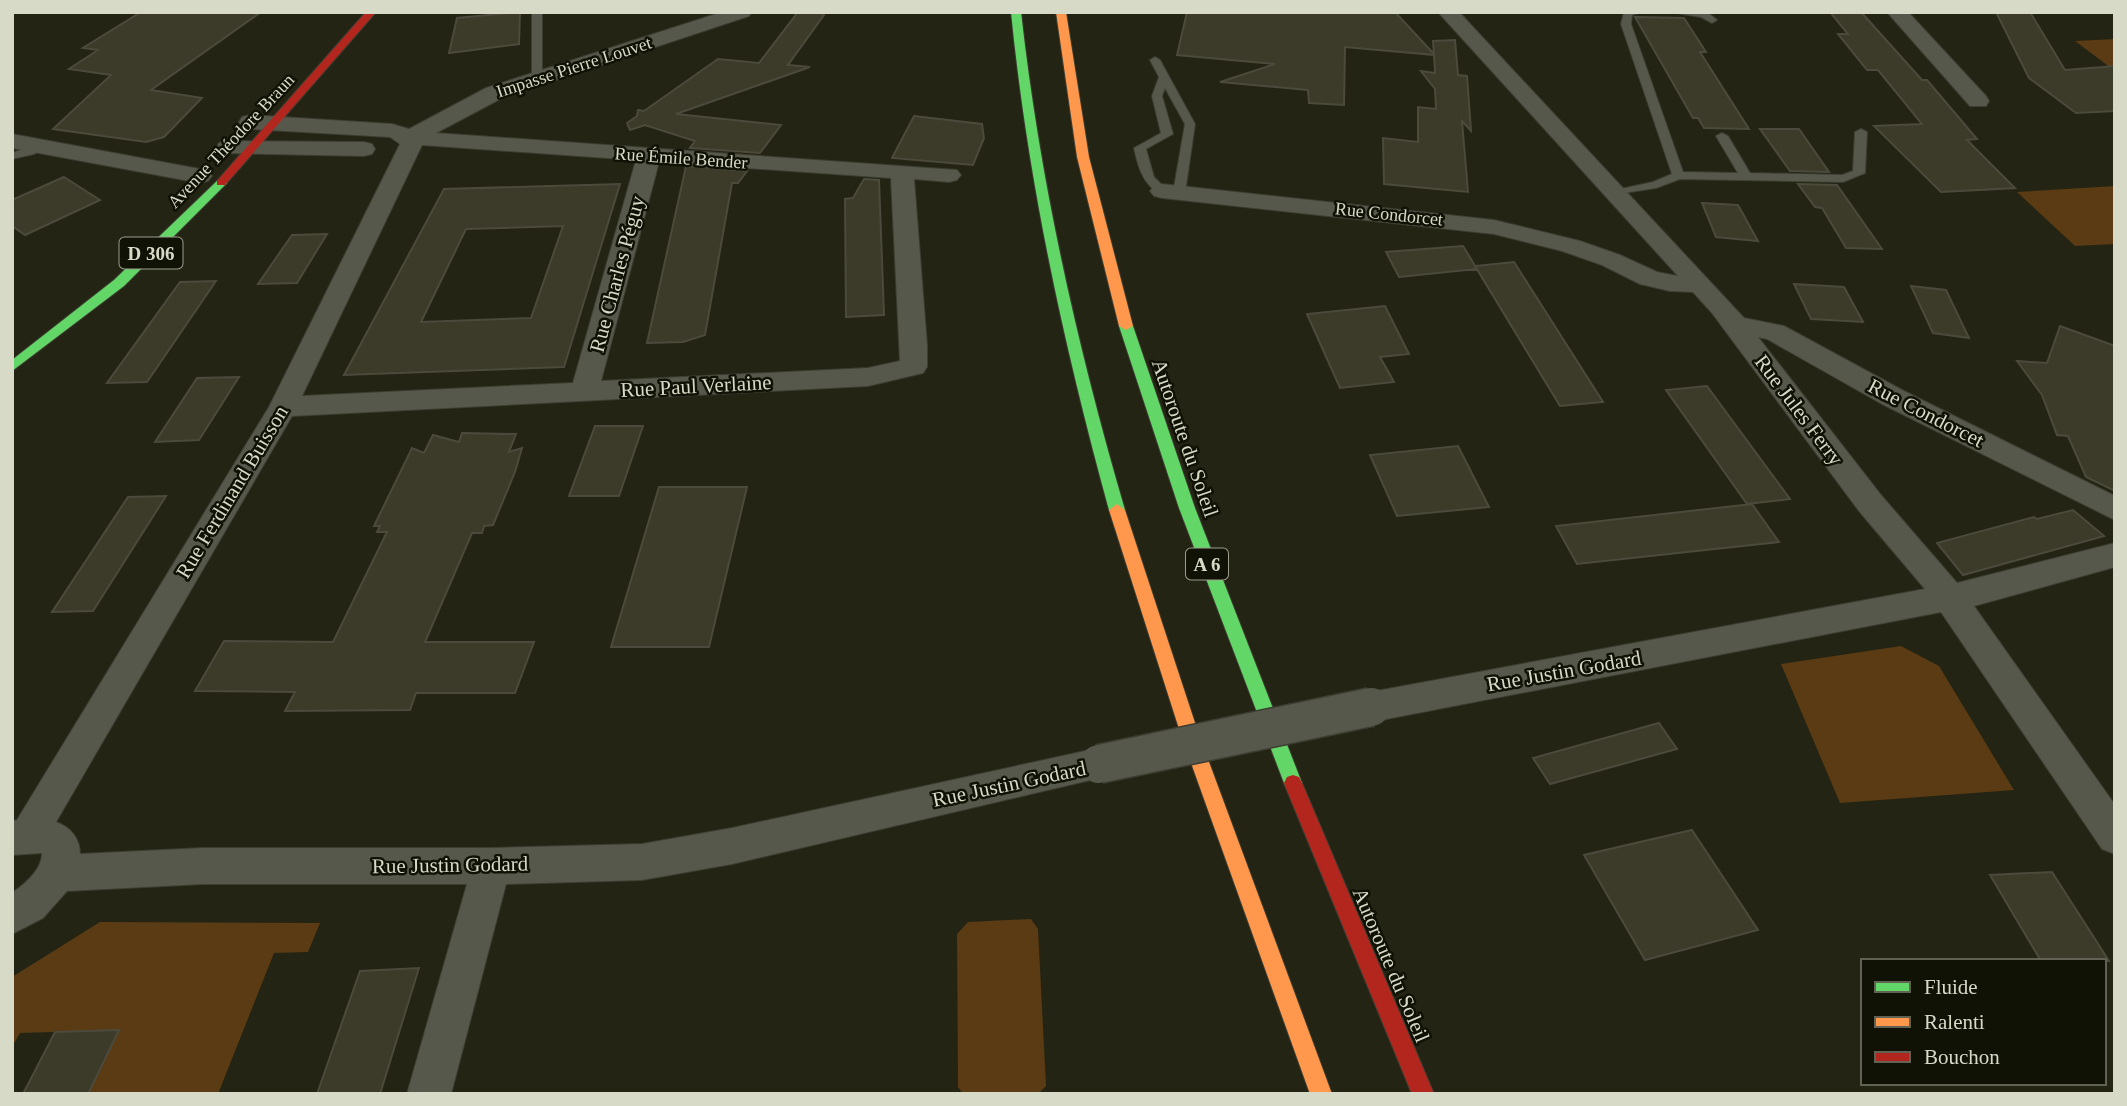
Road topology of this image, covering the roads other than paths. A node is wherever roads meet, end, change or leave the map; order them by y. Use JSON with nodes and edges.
{"nodes":[{"id":1,"x":350,"y":12,"type":"edge"},
{"id":2,"x":371,"y":12,"type":"edge"},
{"id":3,"x":537,"y":12,"type":"edge"},
{"id":4,"x":742,"y":12,"type":"edge"},
{"id":5,"x":1017,"y":12,"type":"edge"},
{"id":6,"x":1061,"y":12,"type":"edge"},
{"id":7,"x":1448,"y":12,"type":"edge"},
{"id":8,"x":1637,"y":12,"type":"edge"},
{"id":9,"x":1675,"y":12,"type":"edge"},
{"id":10,"x":1896,"y":12,"type":"edge"},
{"id":11,"x":1712,"y":20,"type":"dead end"},
{"id":12,"x":314,"y":52,"type":"dead end"},
{"id":13,"x":1155,"y":60,"type":"dead end"},
{"id":14,"x":1164,"y":76,"type":"junction"},
{"id":15,"x":537,"y":79,"type":"junction"},
{"id":16,"x":1978,"y":101,"type":"dead end"},
{"id":17,"x":268,"y":102,"type":"dead end"},
{"id":18,"x":250,"y":122,"type":"junction"},
{"id":19,"x":276,"y":124,"type":"junction"},
{"id":20,"x":1861,"y":132,"type":"dead end"},
{"id":21,"x":1722,"y":136,"type":"dead end"},
{"id":22,"x":414,"y":138,"type":"junction"},
{"id":23,"x":12,"y":141,"type":"edge"},
{"id":24,"x":43,"y":145,"type":"junction"},
{"id":25,"x":227,"y":148,"type":"junction"},
{"id":26,"x":254,"y":148,"type":"junction"},
{"id":27,"x":12,"y":156,"type":"edge"},
{"id":28,"x":649,"y":156,"type":"junction"},
{"id":29,"x":902,"y":172,"type":"junction"},
{"id":30,"x":949,"y":175,"type":"dead end"},
{"id":31,"x":1678,"y":175,"type":"junction"},
{"id":32,"x":1746,"y":177,"type":"junction"},
{"id":33,"x":1170,"y":192,"type":"junction"},
{"id":34,"x":1615,"y":193,"type":"junction"},
{"id":35,"x":184,"y":195,"type":"joint"},
{"id":36,"x":1692,"y":276,"type":"junction"},
{"id":37,"x":1736,"y":327,"type":"junction"},
{"id":38,"x":12,"y":367,"type":"edge"},
{"id":39,"x":584,"y":393,"type":"junction"},
{"id":40,"x":283,"y":407,"type":"junction"},
{"id":41,"x":2115,"y":509,"type":"edge"},
{"id":42,"x":2115,"y":555,"type":"edge"},
{"id":43,"x":1949,"y":597,"type":"junction"},
{"id":44,"x":21,"y":836,"type":"edge"},
{"id":45,"x":2115,"y":837,"type":"edge"},
{"id":46,"x":491,"y":866,"type":"junction"},
{"id":47,"x":59,"y":873,"type":"junction"},
{"id":48,"x":12,"y":915,"type":"edge"},
{"id":49,"x":429,"y":1094,"type":"edge"},
{"id":50,"x":1321,"y":1094,"type":"edge"},
{"id":51,"x":1423,"y":1094,"type":"edge"}],
"edges":[{"from":1,"to":12,"type":"main road"},
{"from":2,"to":19,"type":"main road","name":"Avenue Théodore Braun","number":"D 306"},
{"from":3,"to":15,"type":"lane"},
{"from":4,"to":15,"type":"street","name":"Impasse Pierre Louvet"},
{"from":5,"to":50,"type":"main road"},
{"from":6,"to":51,"type":"main road","name":"Autoroute du Soleil","number":"A 6"},
{"from":7,"to":34,"type":"street","name":"Rue Jules Ferry"},
{"from":8,"to":31,"type":"lane"},
{"from":9,"to":11,"type":"lane"},
{"from":10,"to":16,"type":"street"},
{"from":13,"to":14,"type":"lane"},
{"from":14,"to":33,"type":"lane"},
{"from":14,"to":33,"type":"lane"},
{"from":15,"to":22,"type":"street","name":"Impasse Pierre Louvet"},
{"from":17,"to":18,"type":"main road","name":"Avenue Théodore Braun"},
{"from":18,"to":19,"type":"street","name":"Rue Émile Bender"},
{"from":18,"to":25,"type":"main road","name":"Avenue Théodore Braun"},
{"from":19,"to":22,"type":"street","name":"Rue Émile Bender"},
{"from":19,"to":26,"type":"main road","name":"Avenue Théodore Braun","number":"D 306"},
{"from":20,"to":32,"type":"lane"},
{"from":21,"to":32,"type":"lane"},
{"from":22,"to":26,"type":"street","name":"Rue Émile Bender"},
{"from":22,"to":28,"type":"street","name":"Rue Émile Bender"},
{"from":22,"to":40,"type":"street","name":"Rue Ferdinand Buisson"},
{"from":23,"to":24,"type":"street"},
{"from":24,"to":27,"type":"lane"},
{"from":24,"to":35,"type":"street"},
{"from":25,"to":26,"type":"street","name":"Rue Émile Bender"},
{"from":25,"to":35,"type":"main road","name":"Avenue Théodore Braun"},
{"from":26,"to":38,"type":"main road","name":"Avenue Théodore Braun","number":"D 306"},
{"from":28,"to":29,"type":"street","name":"Rue Émile Bender"},
{"from":28,"to":39,"type":"street","name":"Rue Charles Péguy"},
{"from":29,"to":30,"type":"street","name":"Rue Émile Bender"},
{"from":29,"to":39,"type":"street","name":"Rue Paul Verlaine"},
{"from":31,"to":32,"type":"lane"},
{"from":31,"to":34,"type":"lane"},
{"from":33,"to":36,"type":"street","name":"Rue Condorcet"},
{"from":34,"to":36,"type":"street","name":"Rue Jules Ferry"},
{"from":36,"to":37,"type":"street","name":"Rue Jules Ferry"},
{"from":37,"to":41,"type":"street","name":"Rue Condorcet"},
{"from":37,"to":43,"type":"street","name":"Rue Jules Ferry"},
{"from":39,"to":40,"type":"street","name":"Rue Paul Verlaine"},
{"from":40,"to":44,"type":"street","name":"Rue Ferdinand Buisson"},
{"from":42,"to":43,"type":"street"},
{"from":43,"to":45,"type":"street","name":"Rue Jules Ferry"},
{"from":43,"to":46,"type":"street","name":"Rue Justin Godard","bridge":true},
{"from":44,"to":47,"type":"street"},
{"from":46,"to":47,"type":"street","name":"Rue Justin Godard"},
{"from":46,"to":49,"type":"street"},
{"from":47,"to":48,"type":"street"}]}
